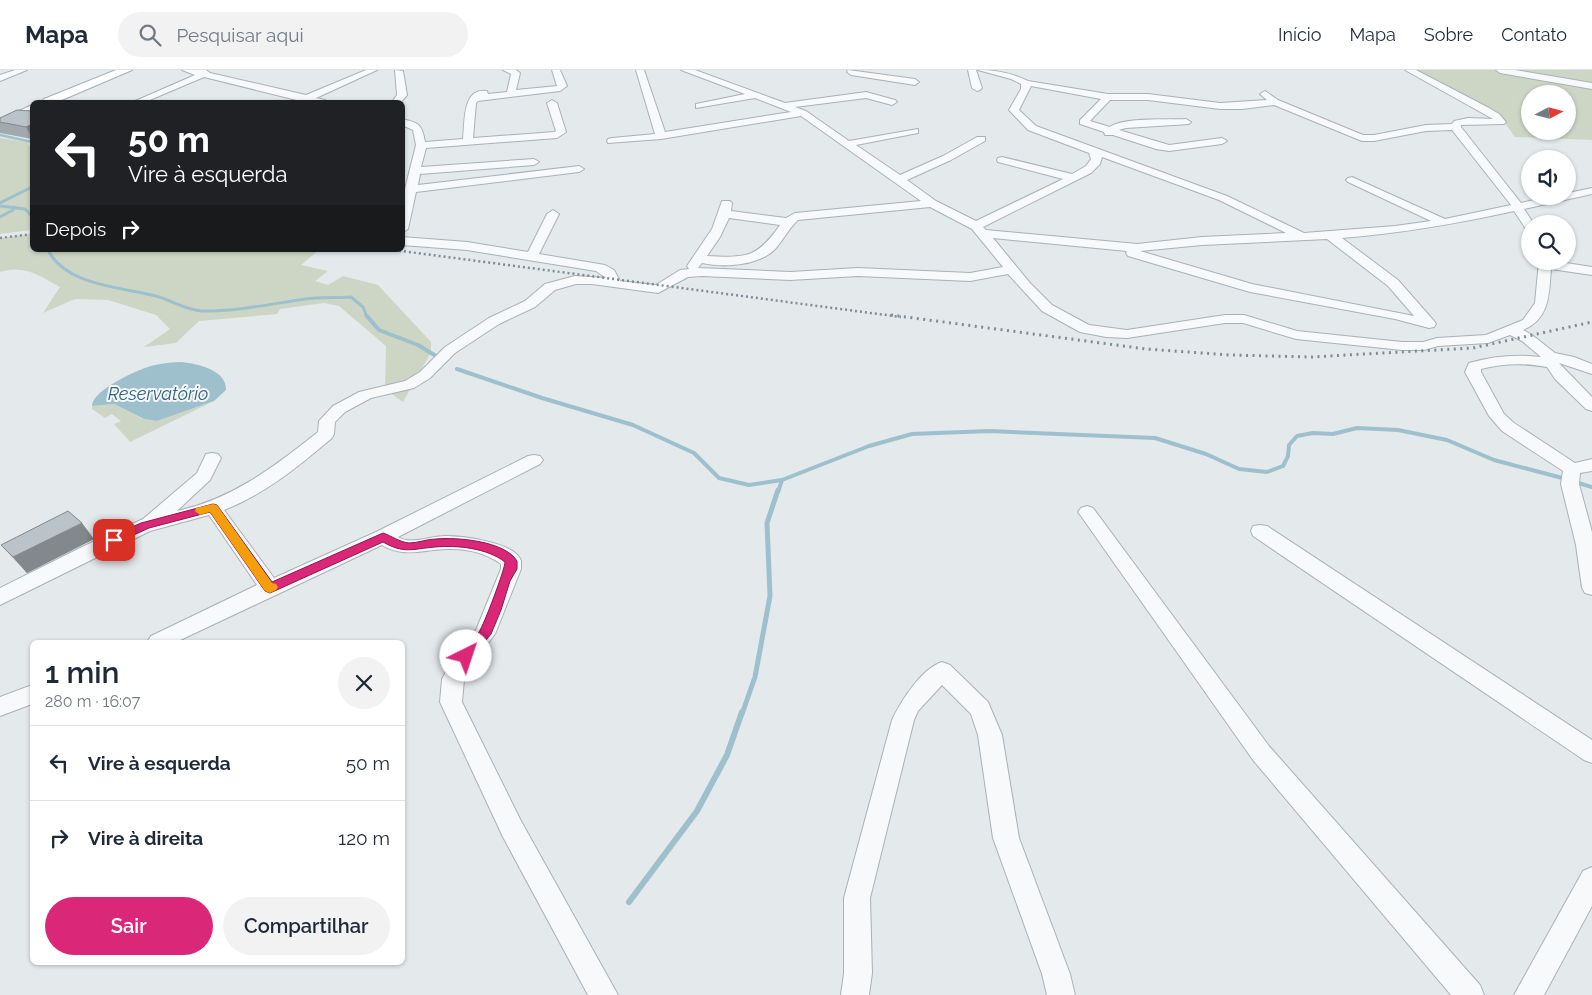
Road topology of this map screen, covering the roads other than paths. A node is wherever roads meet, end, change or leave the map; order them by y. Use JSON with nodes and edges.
{"nodes":[{"id":1,"x":23,"y":70,"type":"edge"},
{"id":2,"x":126,"y":70,"type":"edge"},
{"id":3,"x":186,"y":70,"type":"edge"},
{"id":4,"x":219,"y":70,"type":"edge"},
{"id":5,"x":373,"y":70,"type":"edge"},
{"id":6,"x":507,"y":70,"type":"edge"},
{"id":7,"x":556,"y":70,"type":"edge"},
{"id":8,"x":640,"y":70,"type":"edge"},
{"id":9,"x":685,"y":70,"type":"edge"},
{"id":10,"x":972,"y":70,"type":"edge"},
{"id":11,"x":982,"y":70,"type":"edge"},
{"id":12,"x":1014,"y":70,"type":"edge"},
{"id":13,"x":1409,"y":70,"type":"edge"},
{"id":14,"x":1500,"y":70,"type":"edge"},
{"id":15,"x":399,"y":72,"type":"dead end"},
{"id":16,"x":717,"y":72,"type":"dead end"},
{"id":17,"x":205,"y":74,"type":"junction"},
{"id":18,"x":700,"y":74,"type":"junction"},
{"id":19,"x":1005,"y":74,"type":"junction"},
{"id":20,"x":848,"y":77,"type":"edge"},
{"id":21,"x":0,"y":78,"type":"edge"},
{"id":22,"x":1026,"y":83,"type":"junction"},
{"id":23,"x":1592,"y":86,"type":"edge"},
{"id":24,"x":977,"y":88,"type":"dead end"},
{"id":25,"x":510,"y":91,"type":"junction"},
{"id":26,"x":1265,"y":94,"type":"dead end"},
{"id":27,"x":758,"y":95,"type":"junction"},
{"id":28,"x":866,"y":95,"type":"junction"},
{"id":29,"x":294,"y":97,"type":"junction"},
{"id":30,"x":1108,"y":97,"type":"junction"},
{"id":31,"x":305,"y":99,"type":"junction"},
{"id":32,"x":53,"y":100,"type":"edge"},
{"id":33,"x":143,"y":100,"type":"edge"},
{"id":34,"x":284,"y":100,"type":"edge"},
{"id":35,"x":311,"y":100,"type":"edge"},
{"id":36,"x":398,"y":100,"type":"edge"},
{"id":37,"x":832,"y":100,"type":"junction"},
{"id":38,"x":892,"y":102,"type":"dead end"},
{"id":39,"x":1275,"y":102,"type":"junction"},
{"id":40,"x":552,"y":103,"type":"dead end"},
{"id":41,"x":785,"y":105,"type":"junction"},
{"id":42,"x":699,"y":106,"type":"dead end"},
{"id":43,"x":30,"y":110,"type":"edge"},
{"id":44,"x":803,"y":113,"type":"junction"},
{"id":45,"x":1186,"y":122,"type":"dead end"},
{"id":46,"x":405,"y":123,"type":"edge"},
{"id":47,"x":0,"y":125,"type":"edge"},
{"id":48,"x":1456,"y":127,"type":"junction"},
{"id":49,"x":418,"y":129,"type":"junction"},
{"id":50,"x":914,"y":131,"type":"dead end"},
{"id":51,"x":1110,"y":131,"type":"junction"},
{"id":52,"x":405,"y":134,"type":"edge"},
{"id":53,"x":661,"y":136,"type":"junction"},
{"id":54,"x":980,"y":139,"type":"dead end"},
{"id":55,"x":612,"y":141,"type":"dead end"},
{"id":56,"x":1222,"y":141,"type":"dead end"},
{"id":57,"x":468,"y":142,"type":"junction"},
{"id":58,"x":848,"y":144,"type":"junction"},
{"id":59,"x":421,"y":146,"type":"junction"},
{"id":60,"x":1092,"y":149,"type":"junction"},
{"id":61,"x":498,"y":153,"type":"junction"},
{"id":62,"x":1002,"y":160,"type":"dead end"},
{"id":63,"x":534,"y":162,"type":"dead end"},
{"id":64,"x":579,"y":169,"type":"dead end"},
{"id":65,"x":416,"y":174,"type":"junction"},
{"id":66,"x":1073,"y":178,"type":"junction"},
{"id":67,"x":899,"y":180,"type":"junction"},
{"id":68,"x":1352,"y":180,"type":"dead end"},
{"id":69,"x":407,"y":185,"type":"edge"},
{"id":70,"x":1592,"y":191,"type":"edge"},
{"id":71,"x":1576,"y":195,"type":"edge"},
{"id":72,"x":1576,"y":200,"type":"edge"},
{"id":73,"x":405,"y":202,"type":"edge"},
{"id":74,"x":932,"y":203,"type":"junction"},
{"id":75,"x":1584,"y":204,"type":"dead end"},
{"id":76,"x":1527,"y":205,"type":"edge"},
{"id":77,"x":1517,"y":207,"type":"junction"},
{"id":78,"x":553,"y":214,"type":"dead end"},
{"id":79,"x":1522,"y":215,"type":"edge"},
{"id":80,"x":788,"y":222,"type":"junction"},
{"id":81,"x":1444,"y":223,"type":"junction"},
{"id":82,"x":980,"y":230,"type":"junction"},
{"id":83,"x":1330,"y":235,"type":"junction"},
{"id":84,"x":1302,"y":237,"type":"junction"},
{"id":85,"x":405,"y":241,"type":"edge"},
{"id":86,"x":1109,"y":246,"type":"junction"},
{"id":87,"x":532,"y":256,"type":"junction"},
{"id":88,"x":700,"y":266,"type":"junction"},
{"id":89,"x":1576,"y":268,"type":"edge"},
{"id":90,"x":1012,"y":269,"type":"junction"},
{"id":91,"x":1544,"y":270,"type":"edge"},
{"id":92,"x":1592,"y":271,"type":"edge"},
{"id":93,"x":616,"y":284,"type":"junction"},
{"id":94,"x":1430,"y":324,"type":"junction"},
{"id":95,"x":1511,"y":330,"type":"junction"},
{"id":96,"x":1436,"y":342,"type":"junction"},
{"id":97,"x":1550,"y":360,"type":"junction"},
{"id":98,"x":1592,"y":369,"type":"edge"},
{"id":99,"x":1592,"y":406,"type":"edge"},
{"id":100,"x":212,"y":458,"type":"dead end"},
{"id":101,"x":534,"y":460,"type":"dead end"},
{"id":102,"x":1592,"y":465,"type":"edge"},
{"id":103,"x":1572,"y":476,"type":"junction"},
{"id":104,"x":213,"y":508,"type":"junction"},
{"id":105,"x":1088,"y":512,"type":"dead end"},
{"id":106,"x":145,"y":525,"type":"junction"},
{"id":107,"x":1260,"y":531,"type":"dead end"},
{"id":108,"x":383,"y":537,"type":"junction"},
{"id":109,"x":270,"y":588,"type":"junction"},
{"id":110,"x":1592,"y":588,"type":"edge"},
{"id":111,"x":0,"y":597,"type":"edge"},
{"id":112,"x":162,"y":640,"type":"edge"},
{"id":113,"x":30,"y":695,"type":"edge"},
{"id":114,"x":0,"y":707,"type":"edge"},
{"id":115,"x":1592,"y":754,"type":"edge"},
{"id":116,"x":1592,"y":880,"type":"edge"},
{"id":117,"x":604,"y":995,"type":"edge"},
{"id":118,"x":855,"y":995,"type":"edge"},
{"id":119,"x":1061,"y":995,"type":"edge"},
{"id":120,"x":1470,"y":995,"type":"edge"},
{"id":121,"x":1528,"y":995,"type":"edge"}],
"edges":[{"from":1,"to":21,"type":"street"},
{"from":2,"to":32,"type":"main road"},
{"from":3,"to":17,"type":"street"},
{"from":4,"to":17,"type":"street"},
{"from":5,"to":31,"type":"street"},
{"from":6,"to":25,"type":"street"},
{"from":7,"to":25,"type":"street"},
{"from":8,"to":53,"type":"street"},
{"from":9,"to":18,"type":"street"},
{"from":10,"to":24,"type":"street"},
{"from":11,"to":19,"type":"street"},
{"from":12,"to":19,"type":"street"},
{"from":13,"to":48,"type":"street"},
{"from":14,"to":23,"type":"street"},
{"from":15,"to":36,"type":"street"},
{"from":16,"to":18,"type":"street"},
{"from":17,"to":29,"type":"street"},
{"from":17,"to":33,"type":"street"},
{"from":18,"to":27,"type":"street"},
{"from":19,"to":22,"type":"street"},
{"from":20,"to":28,"type":"street"},
{"from":20,"to":37,"type":"street"},
{"from":22,"to":30,"type":"street"},
{"from":22,"to":60,"type":"street"},
{"from":25,"to":57,"type":"street"},
{"from":26,"to":39,"type":"street"},
{"from":27,"to":41,"type":"street"},
{"from":27,"to":42,"type":"street"},
{"from":28,"to":37,"type":"street"},
{"from":28,"to":38,"type":"street"},
{"from":29,"to":31,"type":"street"},
{"from":29,"to":34,"type":"street"},
{"from":30,"to":39,"type":"street"},
{"from":30,"to":51,"type":"street"},
{"from":31,"to":35,"type":"street"},
{"from":37,"to":41,"type":"street"},
{"from":39,"to":48,"type":"street"},
{"from":40,"to":61,"type":"street"},
{"from":41,"to":44,"type":"street"},
{"from":43,"to":47,"type":"main road"},
{"from":44,"to":53,"type":"street"},
{"from":44,"to":58,"type":"street"},
{"from":45,"to":51,"type":"street"},
{"from":46,"to":49,"type":"street"},
{"from":48,"to":77,"type":"street"},
{"from":49,"to":52,"type":"street"},
{"from":49,"to":59,"type":"street"},
{"from":50,"to":58,"type":"street"},
{"from":51,"to":56,"type":"street"},
{"from":51,"to":60,"type":"street"},
{"from":53,"to":55,"type":"street"},
{"from":54,"to":67,"type":"street"},
{"from":57,"to":59,"type":"street"},
{"from":57,"to":61,"type":"street"},
{"from":58,"to":67,"type":"street"},
{"from":59,"to":65,"type":"street"},
{"from":60,"to":66,"type":"street"},
{"from":60,"to":84,"type":"street"},
{"from":61,"to":63,"type":"street"},
{"from":61,"to":65,"type":"street"},
{"from":62,"to":66,"type":"street"},
{"from":64,"to":69,"type":"street"},
{"from":65,"to":69,"type":"street"},
{"from":66,"to":82,"type":"street"},
{"from":67,"to":74,"type":"street"},
{"from":68,"to":81,"type":"street"},
{"from":69,"to":73,"type":"street"},
{"from":70,"to":71,"type":"street"},
{"from":72,"to":75,"type":"street"},
{"from":74,"to":80,"type":"street"},
{"from":74,"to":82,"type":"street"},
{"from":76,"to":77,"type":"street"},
{"from":77,"to":79,"type":"street"},
{"from":77,"to":81,"type":"street"},
{"from":78,"to":87,"type":"street"},
{"from":80,"to":88,"type":"street"},
{"from":80,"to":88,"type":"street"},
{"from":81,"to":83,"type":"street"},
{"from":82,"to":86,"type":"street"},
{"from":82,"to":90,"type":"street"},
{"from":83,"to":84,"type":"street"},
{"from":83,"to":94,"type":"street"},
{"from":84,"to":86,"type":"street"},
{"from":85,"to":87,"type":"street"},
{"from":86,"to":94,"type":"street"},
{"from":87,"to":93,"type":"street"},
{"from":88,"to":90,"type":"street"},
{"from":88,"to":93,"type":"street"},
{"from":89,"to":92,"type":"street"},
{"from":90,"to":96,"type":"street"},
{"from":91,"to":95,"type":"street"},
{"from":93,"to":104,"type":"street"},
{"from":94,"to":96,"type":"street"},
{"from":95,"to":96,"type":"street"},
{"from":95,"to":97,"type":"street"},
{"from":97,"to":98,"type":"street"},
{"from":97,"to":99,"type":"street"},
{"from":97,"to":103,"type":"street"},
{"from":100,"to":106,"type":"street"},
{"from":101,"to":108,"type":"street"},
{"from":102,"to":103,"type":"street"},
{"from":103,"to":110,"type":"street"},
{"from":104,"to":106,"type":"street"},
{"from":104,"to":109,"type":"street"},
{"from":105,"to":120,"type":"street"},
{"from":106,"to":111,"type":"street"},
{"from":107,"to":115,"type":"street"},
{"from":108,"to":109,"type":"street"},
{"from":108,"to":117,"type":"street"},
{"from":109,"to":112,"type":"street"},
{"from":113,"to":114,"type":"street"},
{"from":116,"to":121,"type":"street"},
{"from":118,"to":119,"type":"street"}]}
